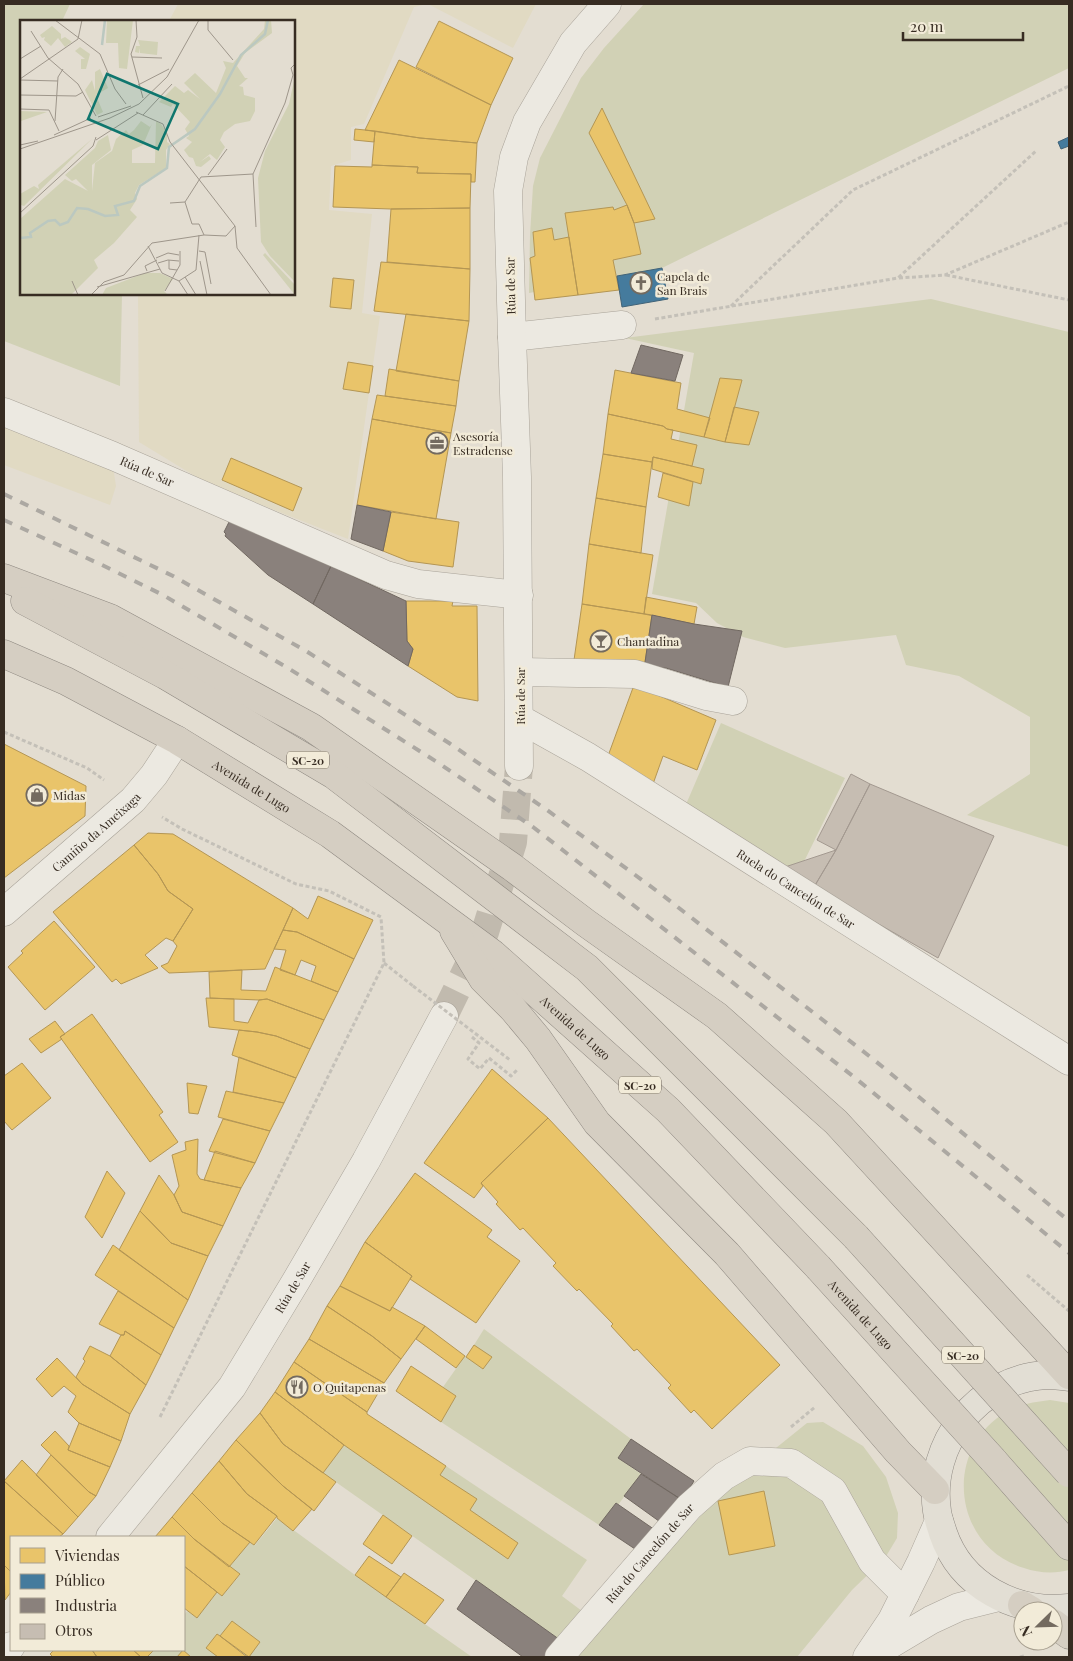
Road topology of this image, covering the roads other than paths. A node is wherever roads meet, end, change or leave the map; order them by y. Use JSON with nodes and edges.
{"nodes":[{"id":1,"x":606,"y":4,"type":"edge"},
{"id":2,"x":622,"y":325,"type":"road end"},
{"id":3,"x":512,"y":337,"type":"junction"},
{"id":4,"x":4,"y":412,"type":"edge"},
{"id":5,"x":4,"y":578,"type":"edge"},
{"id":6,"x":4,"y":590,"type":"edge"},
{"id":7,"x":519,"y":595,"type":"junction"},
{"id":8,"x":4,"y":654,"type":"edge"},
{"id":9,"x":520,"y":672,"type":"junction"},
{"id":10,"x":733,"y":701,"type":"dead end"},
{"id":11,"x":520,"y":719,"type":"junction"},
{"id":12,"x":177,"y":740,"type":"junction"},
{"id":13,"x":519,"y":766,"type":"tunnel mouth"},
{"id":14,"x":4,"y":912,"type":"edge"},
{"id":15,"x":446,"y":919,"type":"junction"},
{"id":16,"x":444,"y":1016,"type":"tunnel mouth"},
{"id":17,"x":1069,"y":1061,"type":"edge"},
{"id":18,"x":1069,"y":1376,"type":"edge"},
{"id":19,"x":1069,"y":1473,"type":"edge"},
{"id":20,"x":935,"y":1490,"type":"junction"},
{"id":21,"x":939,"y":1522,"type":"junction"},
{"id":22,"x":111,"y":1536,"type":"edge"},
{"id":23,"x":1069,"y":1546,"type":"edge"},
{"id":24,"x":905,"y":1594,"type":"junction"},
{"id":25,"x":1013,"y":1601,"type":"edge"},
{"id":26,"x":1013,"y":1604,"type":"edge"},
{"id":27,"x":559,"y":1657,"type":"edge"},
{"id":28,"x":867,"y":1657,"type":"edge"}],
"edges":[{"from":1,"to":3,"type":"street","name":"Rúa de Sar"},
{"from":2,"to":3,"type":"street"},
{"from":3,"to":7,"type":"street","name":"Rúa de Sar"},
{"from":4,"to":7,"type":"street","name":"Rúa de Sar"},
{"from":5,"to":18,"type":"highway"},
{"from":6,"to":19,"type":"highway","number":"SC-20","bridge":true},
{"from":7,"to":9,"type":"street","name":"Rúa de Sar"},
{"from":8,"to":12,"type":"highway","name":"Avenida de Lugo","number":"SC-20"},
{"from":9,"to":10,"type":"street"},
{"from":9,"to":11,"type":"street","name":"Rúa de Sar"},
{"from":11,"to":13,"type":"street","name":"Rúa de Sar"},
{"from":11,"to":17,"type":"street","name":"Ruela do Cancelón de Sar"},
{"from":12,"to":14,"type":"street","name":"Camiño da Ameixaga"},
{"from":12,"to":15,"type":"highway","name":"Avenida de Lugo","number":"SC-20"},
{"from":15,"to":20,"type":"highway"},
{"from":15,"to":23,"type":"highway","name":"Avenida de Lugo","number":"SC-20","bridge":true},
{"from":16,"to":22,"type":"street","name":"Rúa de Sar"},
{"from":18,"to":20,"type":"main road"},
{"from":20,"to":21,"type":"main road"},
{"from":21,"to":24,"type":"street"},
{"from":21,"to":25,"type":"main road"},
{"from":24,"to":27,"type":"street","name":"Rúa do Cancelón de Sar"},
{"from":24,"to":28,"type":"street"},
{"from":26,"to":28,"type":"street"}]}
